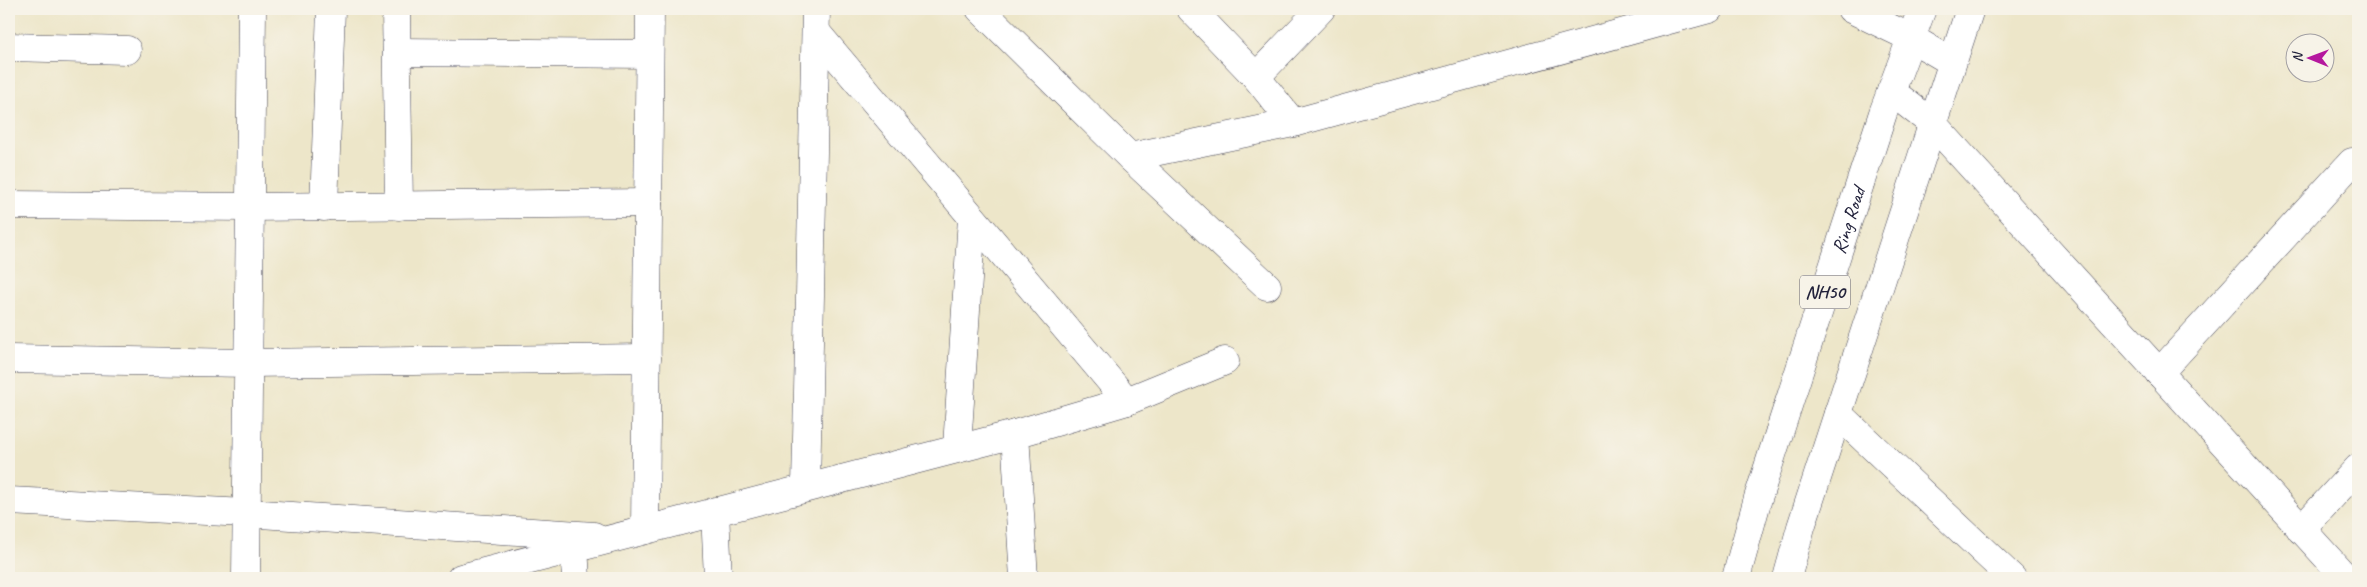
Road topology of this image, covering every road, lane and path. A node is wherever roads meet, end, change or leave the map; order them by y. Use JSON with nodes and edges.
{"nodes":[{"id":1,"x":252,"y":9,"type":"edge"},
{"id":2,"x":331,"y":9,"type":"edge"},
{"id":3,"x":396,"y":9,"type":"edge"},
{"id":4,"x":650,"y":9,"type":"edge"},
{"id":5,"x":980,"y":9,"type":"edge"},
{"id":6,"x":1191,"y":9,"type":"edge"},
{"id":7,"x":1321,"y":9,"type":"edge"},
{"id":8,"x":1709,"y":9,"type":"edge"},
{"id":9,"x":1851,"y":9,"type":"edge"},
{"id":10,"x":1922,"y":9,"type":"edge"},
{"id":11,"x":1970,"y":9,"type":"edge"},
{"id":12,"x":816,"y":21,"type":"edge"},
{"id":13,"x":1911,"y":38,"type":"junction"},
{"id":14,"x":9,"y":47,"type":"edge"},
{"id":15,"x":128,"y":50,"type":"dead end"},
{"id":16,"x":397,"y":52,"type":"junction"},
{"id":17,"x":649,"y":54,"type":"junction"},
{"id":18,"x":1952,"y":62,"type":"junction"},
{"id":19,"x":1256,"y":77,"type":"junction"},
{"id":20,"x":1891,"y":91,"type":"junction"},
{"id":21,"x":1293,"y":123,"type":"junction"},
{"id":22,"x":1932,"y":124,"type":"junction"},
{"id":23,"x":1130,"y":157,"type":"junction"},
{"id":24,"x":2358,"y":165,"type":"edge"},
{"id":25,"x":648,"y":203,"type":"junction"},
{"id":26,"x":9,"y":205,"type":"edge"},
{"id":27,"x":324,"y":206,"type":"junction"},
{"id":28,"x":399,"y":206,"type":"junction"},
{"id":29,"x":250,"y":208,"type":"junction"},
{"id":30,"x":972,"y":218,"type":"junction"},
{"id":31,"x":1267,"y":286,"type":"dead end"},
{"id":32,"x":647,"y":358,"type":"junction"},
{"id":33,"x":9,"y":360,"type":"edge"},
{"id":34,"x":1225,"y":361,"type":"dead end"},
{"id":35,"x":248,"y":363,"type":"junction"},
{"id":36,"x":2159,"y":373,"type":"junction"},
{"id":37,"x":1127,"y":401,"type":"junction"},
{"id":38,"x":1838,"y":414,"type":"junction"},
{"id":39,"x":1015,"y":434,"type":"junction"},
{"id":40,"x":957,"y":447,"type":"junction"},
{"id":41,"x":2358,"y":468,"type":"edge"},
{"id":42,"x":806,"y":487,"type":"junction"},
{"id":43,"x":9,"y":501,"type":"edge"},
{"id":44,"x":715,"y":512,"type":"junction"},
{"id":45,"x":246,"y":513,"type":"junction"},
{"id":46,"x":645,"y":530,"type":"junction"},
{"id":47,"x":2302,"y":530,"type":"junction"},
{"id":48,"x":617,"y":537,"type":"junction"},
{"id":49,"x":574,"y":548,"type":"junction"},
{"id":50,"x":1792,"y":575,"type":"edge"},
{"id":51,"x":246,"y":578,"type":"edge"},
{"id":52,"x":461,"y":578,"type":"edge"},
{"id":53,"x":576,"y":578,"type":"edge"},
{"id":54,"x":718,"y":578,"type":"edge"},
{"id":55,"x":1024,"y":578,"type":"edge"},
{"id":56,"x":1736,"y":578,"type":"edge"},
{"id":57,"x":2012,"y":578,"type":"edge"},
{"id":58,"x":2346,"y":578,"type":"edge"}],
"edges":[{"from":1,"to":29,"type":"main road"},
{"from":2,"to":27,"type":"main road"},
{"from":3,"to":16,"type":"main road"},
{"from":4,"to":17,"type":"main road"},
{"from":5,"to":23,"type":"main road"},
{"from":6,"to":19,"type":"main road"},
{"from":7,"to":19,"type":"main road"},
{"from":8,"to":21,"type":"main road"},
{"from":9,"to":13,"type":"main road"},
{"from":10,"to":13,"type":"main road","name":"Ring Road","number":"NH50"},
{"from":11,"to":18,"type":"main road","number":"NH50"},
{"from":12,"to":30,"type":"main road"},
{"from":12,"to":42,"type":"main road"},
{"from":13,"to":18,"type":"main road"},
{"from":13,"to":20,"type":"main road","name":"Ring Road","number":"NH50"},
{"from":14,"to":15,"type":"main road"},
{"from":16,"to":17,"type":"main road"},
{"from":16,"to":28,"type":"main road"},
{"from":17,"to":25,"type":"main road"},
{"from":18,"to":22,"type":"main road","number":"NH50"},
{"from":19,"to":21,"type":"main road"},
{"from":20,"to":22,"type":"main road"},
{"from":20,"to":56,"type":"main road","name":"Ring Road","number":"NH50"},
{"from":21,"to":23,"type":"main road"},
{"from":22,"to":36,"type":"main road"},
{"from":22,"to":38,"type":"main road","number":"NH50"},
{"from":23,"to":31,"type":"main road"},
{"from":24,"to":36,"type":"main road"},
{"from":25,"to":28,"type":"main road"},
{"from":25,"to":32,"type":"main road"},
{"from":26,"to":29,"type":"main road"},
{"from":27,"to":28,"type":"main road"},
{"from":27,"to":29,"type":"main road"},
{"from":29,"to":35,"type":"main road"},
{"from":30,"to":37,"type":"main road"},
{"from":30,"to":40,"type":"main road"},
{"from":32,"to":35,"type":"main road"},
{"from":32,"to":46,"type":"main road"},
{"from":33,"to":35,"type":"main road"},
{"from":34,"to":37,"type":"main road"},
{"from":35,"to":45,"type":"main road"},
{"from":36,"to":47,"type":"main road"},
{"from":37,"to":39,"type":"main road"},
{"from":38,"to":50,"type":"main road","number":"NH50"},
{"from":38,"to":57,"type":"main road"},
{"from":39,"to":40,"type":"main road"},
{"from":39,"to":55,"type":"main road"},
{"from":40,"to":42,"type":"main road"},
{"from":41,"to":47,"type":"main road"},
{"from":42,"to":44,"type":"main road"},
{"from":43,"to":45,"type":"main road"},
{"from":44,"to":46,"type":"main road"},
{"from":44,"to":54,"type":"main road"},
{"from":45,"to":48,"type":"main road"},
{"from":45,"to":51,"type":"main road"},
{"from":46,"to":48,"type":"main road"},
{"from":47,"to":58,"type":"main road"},
{"from":48,"to":49,"type":"main road"},
{"from":49,"to":52,"type":"main road"},
{"from":49,"to":53,"type":"main road"}]}
